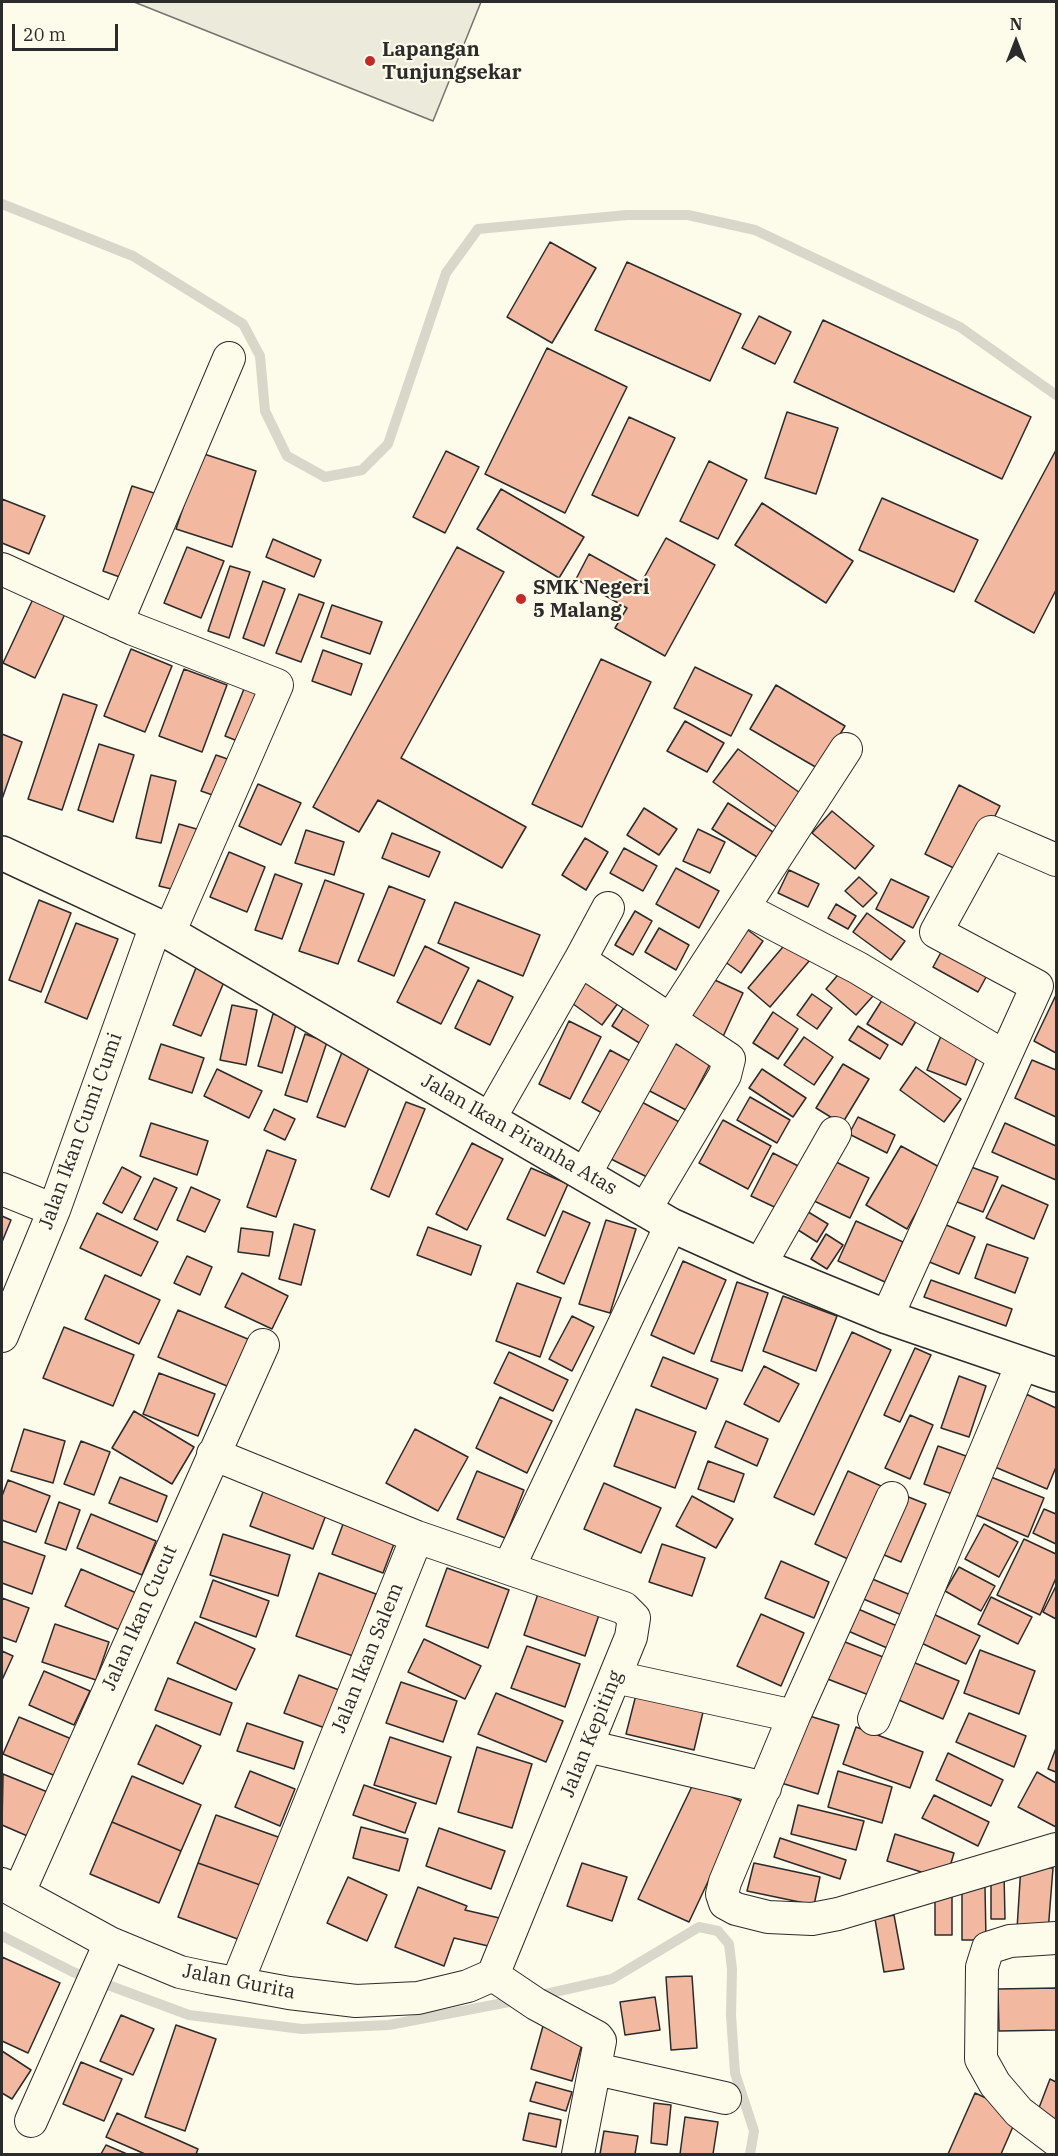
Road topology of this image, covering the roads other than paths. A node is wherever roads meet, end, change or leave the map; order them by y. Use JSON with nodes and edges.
{"nodes":[{"id":1,"x":229,"y":358,"type":"dead end"},
{"id":2,"x":2,"y":569,"type":"edge"},
{"id":3,"x":117,"y":622,"type":"junction"},
{"id":4,"x":846,"y":749,"type":"dead end"},
{"id":5,"x":2,"y":853,"type":"edge"},
{"id":6,"x":1056,"y":860,"type":"edge"},
{"id":7,"x":608,"y":908,"type":"dead end"},
{"id":8,"x":745,"y":909,"type":"junction"},
{"id":9,"x":163,"y":929,"type":"junction"},
{"id":10,"x":580,"y":960,"type":"junction"},
{"id":11,"x":671,"y":1019,"type":"junction"},
{"id":12,"x":1005,"y":1057,"type":"junction"},
{"id":13,"x":490,"y":1118,"type":"junction"},
{"id":14,"x":835,"y":1133,"type":"dead end"},
{"id":15,"x":585,"y":1174,"type":"junction"},
{"id":16,"x":2,"y":1189,"type":"edge"},
{"id":17,"x":54,"y":1210,"type":"junction"},
{"id":18,"x":658,"y":1217,"type":"junction"},
{"id":19,"x":760,"y":1265,"type":"junction"},
{"id":20,"x":887,"y":1317,"type":"junction"},
{"id":21,"x":2,"y":1336,"type":"edge"},
{"id":22,"x":263,"y":1345,"type":"dead end"},
{"id":23,"x":1022,"y":1364,"type":"junction"},
{"id":24,"x":1056,"y":1375,"type":"edge"},
{"id":25,"x":213,"y":1454,"type":"junction"},
{"id":26,"x":892,"y":1498,"type":"dead end"},
{"id":27,"x":417,"y":1537,"type":"junction"},
{"id":28,"x":508,"y":1567,"type":"junction"},
{"id":29,"x":615,"y":1677,"type":"junction"},
{"id":30,"x":794,"y":1716,"type":"junction"},
{"id":31,"x":874,"y":1719,"type":"dead end"},
{"id":32,"x":587,"y":1746,"type":"junction"},
{"id":33,"x":765,"y":1788,"type":"junction"},
{"id":34,"x":1056,"y":1849,"type":"edge"},
{"id":35,"x":10,"y":1888,"type":"edge"},
{"id":36,"x":1056,"y":1938,"type":"edge"},
{"id":37,"x":106,"y":1951,"type":"junction"},
{"id":38,"x":497,"y":1978,"type":"junction"},
{"id":39,"x":237,"y":1983,"type":"junction"},
{"id":40,"x":596,"y":2069,"type":"junction"},
{"id":41,"x":725,"y":2098,"type":"dead end"},
{"id":42,"x":31,"y":2121,"type":"dead end"},
{"id":43,"x":1056,"y":2140,"type":"edge"},
{"id":44,"x":578,"y":2154,"type":"edge"}],
"edges":[{"from":1,"to":3,"type":"street"},
{"from":2,"to":3,"type":"street"},
{"from":3,"to":9,"type":"street","name":"Jalan Ikan Cumi Cumi"},
{"from":4,"to":8,"type":"street"},
{"from":5,"to":9,"type":"street","name":"Jalan Ikan Piranha Atas"},
{"from":6,"to":12,"type":"street"},
{"from":7,"to":10,"type":"street"},
{"from":8,"to":11,"type":"street"},
{"from":8,"to":12,"type":"street"},
{"from":9,"to":13,"type":"street","name":"Jalan Ikan Piranha Atas"},
{"from":9,"to":17,"type":"street","name":"Jalan Ikan Cumi Cumi"},
{"from":10,"to":11,"type":"street"},
{"from":10,"to":13,"type":"street"},
{"from":11,"to":15,"type":"street"},
{"from":11,"to":18,"type":"street"},
{"from":12,"to":20,"type":"street"},
{"from":13,"to":15,"type":"street","name":"Jalan Ikan Piranha Atas"},
{"from":14,"to":19,"type":"street"},
{"from":15,"to":18,"type":"street","name":"Jalan Ikan Piranha Atas"},
{"from":16,"to":17,"type":"street"},
{"from":17,"to":21,"type":"street","name":"Jalan Ikan Cumi Cumi"},
{"from":18,"to":19,"type":"street","name":"Jalan Ikan Piranha Atas"},
{"from":18,"to":28,"type":"street"},
{"from":19,"to":20,"type":"street","name":"Jalan Ikan Piranha Atas"},
{"from":20,"to":23,"type":"street","name":"Jalan Ikan Piranha Atas"},
{"from":22,"to":25,"type":"street","name":"Jalan Ikan Cucut"},
{"from":23,"to":24,"type":"street","name":"Jalan Ikan Piranha Atas"},
{"from":23,"to":31,"type":"street"},
{"from":25,"to":27,"type":"street"},
{"from":25,"to":35,"type":"street","name":"Jalan Ikan Cucut"},
{"from":26,"to":30,"type":"street"},
{"from":27,"to":28,"type":"street","name":"Jalan Kepiting"},
{"from":27,"to":39,"type":"street","name":"Jalan Ikan Salem"},
{"from":28,"to":29,"type":"street","name":"Jalan Kepiting"},
{"from":29,"to":30,"type":"street"},
{"from":29,"to":32,"type":"street","name":"Jalan Kepiting"},
{"from":30,"to":33,"type":"street"},
{"from":32,"to":33,"type":"street"},
{"from":32,"to":38,"type":"street","name":"Jalan Kepiting"},
{"from":33,"to":34,"type":"street"},
{"from":35,"to":37,"type":"street","name":"Jalan Gurita"},
{"from":36,"to":43,"type":"street"},
{"from":37,"to":39,"type":"street","name":"Jalan Gurita"},
{"from":37,"to":42,"type":"street"},
{"from":38,"to":39,"type":"street","name":"Jalan Gurita"},
{"from":38,"to":40,"type":"street"},
{"from":40,"to":41,"type":"street"},
{"from":40,"to":44,"type":"street"}]}
